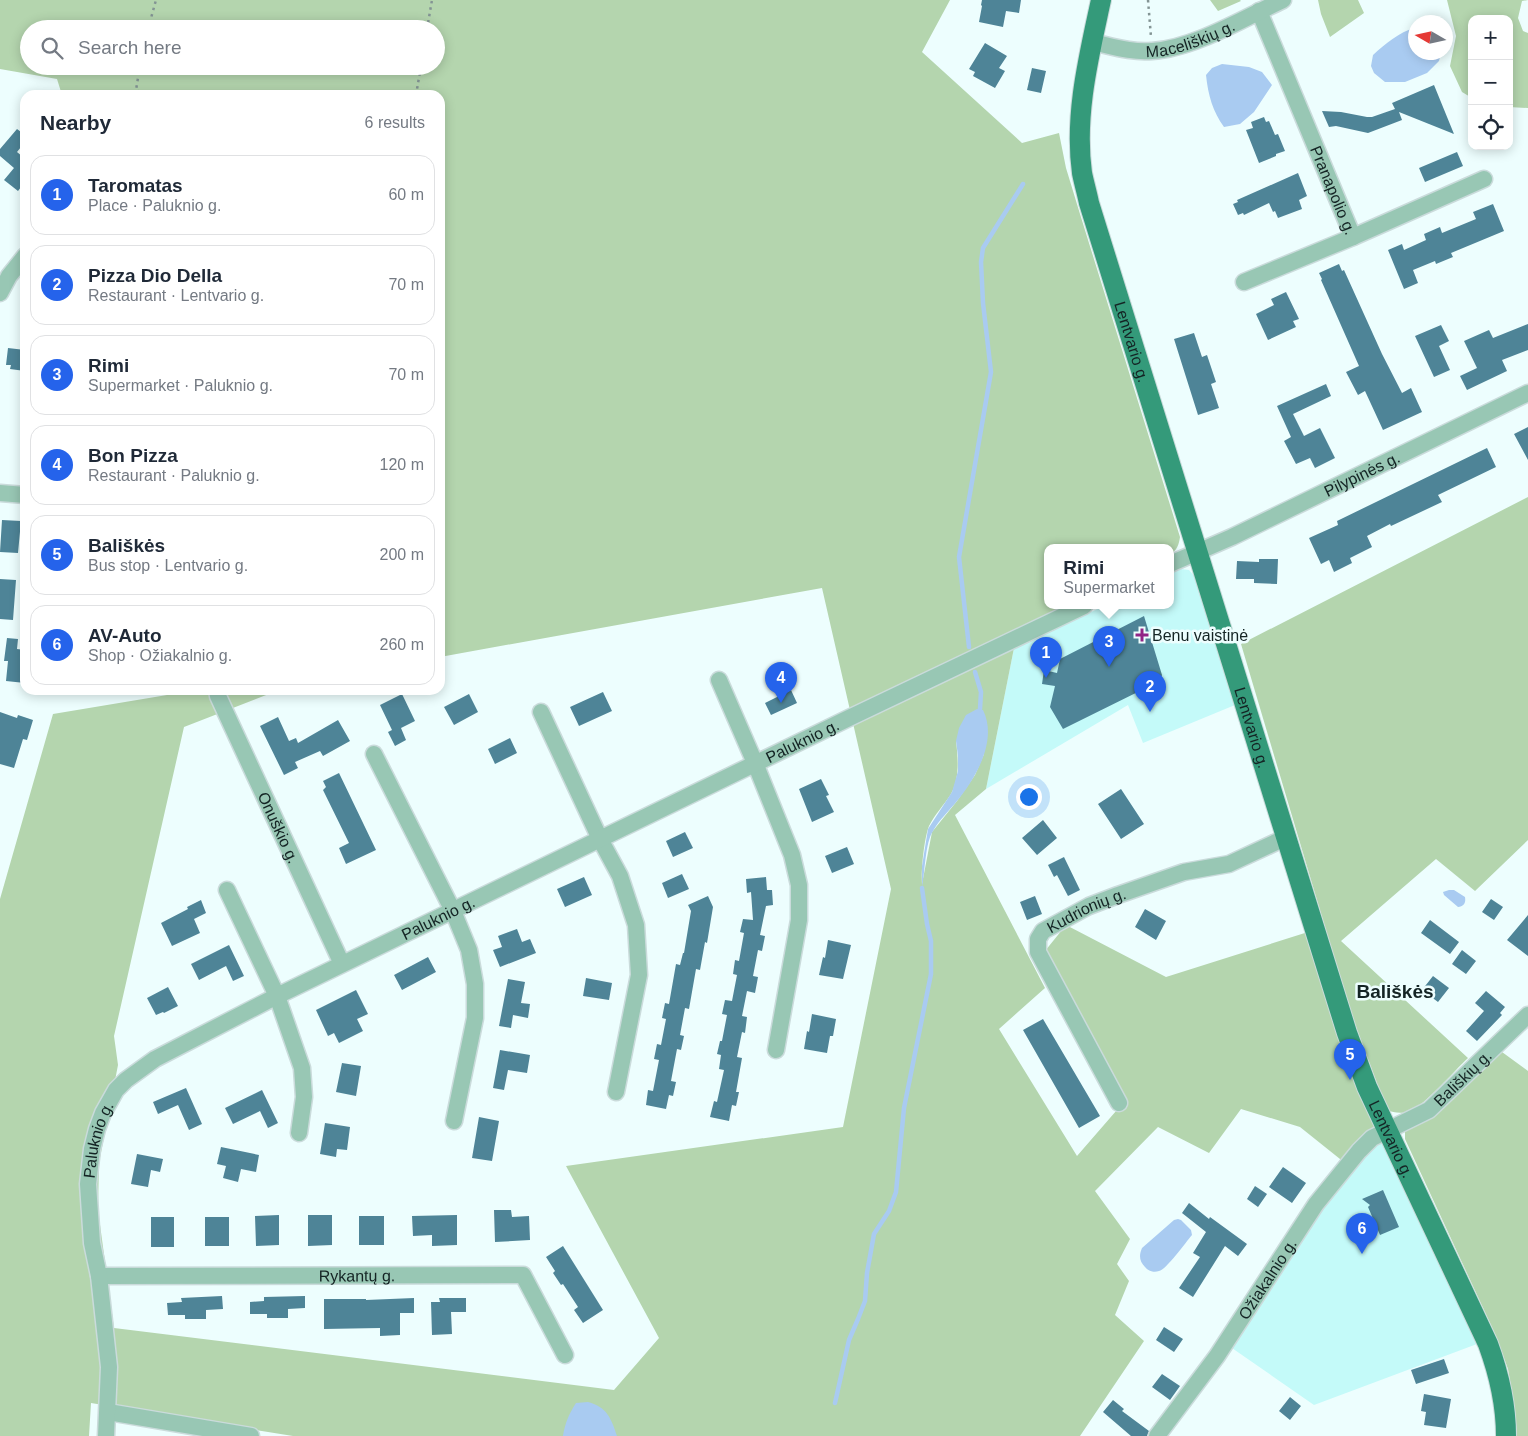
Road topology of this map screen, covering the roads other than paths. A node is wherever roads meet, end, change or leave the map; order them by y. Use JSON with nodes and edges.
{"nodes":[{"id":1,"x":1101,"y":0,"type":"edge"},
{"id":2,"x":1283,"y":0,"type":"edge"},
{"id":3,"x":1259,"y":11,"type":"junction"},
{"id":4,"x":1092,"y":42,"type":"junction"},
{"id":5,"x":1484,"y":180,"type":"dead end"},
{"id":6,"x":1354,"y":237,"type":"junction"},
{"id":7,"x":20,"y":262,"type":"edge"},
{"id":8,"x":1244,"y":282,"type":"dead end"},
{"id":9,"x":0,"y":293,"type":"edge"},
{"id":10,"x":1528,"y":393,"type":"edge"},
{"id":11,"x":0,"y":493,"type":"edge"},
{"id":12,"x":20,"y":495,"type":"edge"},
{"id":13,"x":1197,"y":552,"type":"junction"},
{"id":14,"x":1174,"y":562,"type":"edge"},
{"id":15,"x":1078,"y":609,"type":"edge"},
{"id":16,"x":719,"y":680,"type":"dead end"},
{"id":17,"x":218,"y":695,"type":"edge"},
{"id":18,"x":541,"y":712,"type":"dead end"},
{"id":19,"x":374,"y":754,"type":"dead end"},
{"id":20,"x":755,"y":763,"type":"junction"},
{"id":21,"x":1286,"y":837,"type":"junction"},
{"id":22,"x":600,"y":839,"type":"junction"},
{"id":23,"x":228,"y":890,"type":"dead end"},
{"id":24,"x":453,"y":911,"type":"junction"},
{"id":25,"x":342,"y":964,"type":"junction"},
{"id":26,"x":277,"y":996,"type":"junction"},
{"id":27,"x":1528,"y":1015,"type":"edge"},
{"id":28,"x":776,"y":1050,"type":"dead end"},
{"id":29,"x":616,"y":1092,"type":"dead end"},
{"id":30,"x":1119,"y":1102,"type":"dead end"},
{"id":31,"x":454,"y":1121,"type":"dead end"},
{"id":32,"x":1387,"y":1130,"type":"junction"},
{"id":33,"x":299,"y":1133,"type":"dead end"},
{"id":34,"x":98,"y":1276,"type":"junction"},
{"id":35,"x":565,"y":1355,"type":"dead end"},
{"id":36,"x":108,"y":1412,"type":"junction"},
{"id":37,"x":106,"y":1436,"type":"edge"},
{"id":38,"x":251,"y":1436,"type":"edge"},
{"id":39,"x":1156,"y":1436,"type":"edge"},
{"id":40,"x":1506,"y":1436,"type":"edge"}],
"edges":[{"from":1,"to":4,"type":"main road","name":"Lentvario g."},
{"from":2,"to":3,"type":"street","name":"Maceliškių g."},
{"from":3,"to":4,"type":"street","name":"Maceliškių g."},
{"from":3,"to":6,"type":"street","name":"Pranapolio g."},
{"from":4,"to":13,"type":"main road","name":"Lentvario g."},
{"from":5,"to":6,"type":"street","name":"Pranapolio g."},
{"from":6,"to":8,"type":"street"},
{"from":7,"to":9,"type":"street"},
{"from":10,"to":13,"type":"street","name":"Pilypinės g."},
{"from":11,"to":12,"type":"street"},
{"from":13,"to":14,"type":"street"},
{"from":13,"to":21,"type":"main road","name":"Lentvario g."},
{"from":15,"to":20,"type":"street","name":"Paluknio g."},
{"from":16,"to":20,"type":"street"},
{"from":17,"to":25,"type":"street","name":"Onuškio g."},
{"from":18,"to":22,"type":"street"},
{"from":19,"to":24,"type":"street"},
{"from":20,"to":22,"type":"street","name":"Paluknio g."},
{"from":20,"to":28,"type":"street"},
{"from":21,"to":30,"type":"street","name":"Kudrionių g."},
{"from":21,"to":32,"type":"main road","name":"Lentvario g."},
{"from":22,"to":24,"type":"street","name":"Paluknio g."},
{"from":22,"to":29,"type":"street"},
{"from":23,"to":26,"type":"street"},
{"from":24,"to":25,"type":"street","name":"Paluknio g."},
{"from":24,"to":31,"type":"street"},
{"from":25,"to":26,"type":"street","name":"Paluknio g."},
{"from":26,"to":33,"type":"street"},
{"from":26,"to":34,"type":"street","name":"Paluknio g."},
{"from":27,"to":32,"type":"street","name":"Bališkių g."},
{"from":32,"to":39,"type":"street","name":"Ožiakalnio g."},
{"from":32,"to":40,"type":"main road","name":"Lentvario g."},
{"from":34,"to":35,"type":"street","name":"Rykantų g."},
{"from":34,"to":36,"type":"street","name":"Paluknio g."},
{"from":36,"to":37,"type":"street","name":"Paluknio g."},
{"from":36,"to":38,"type":"street"}]}
